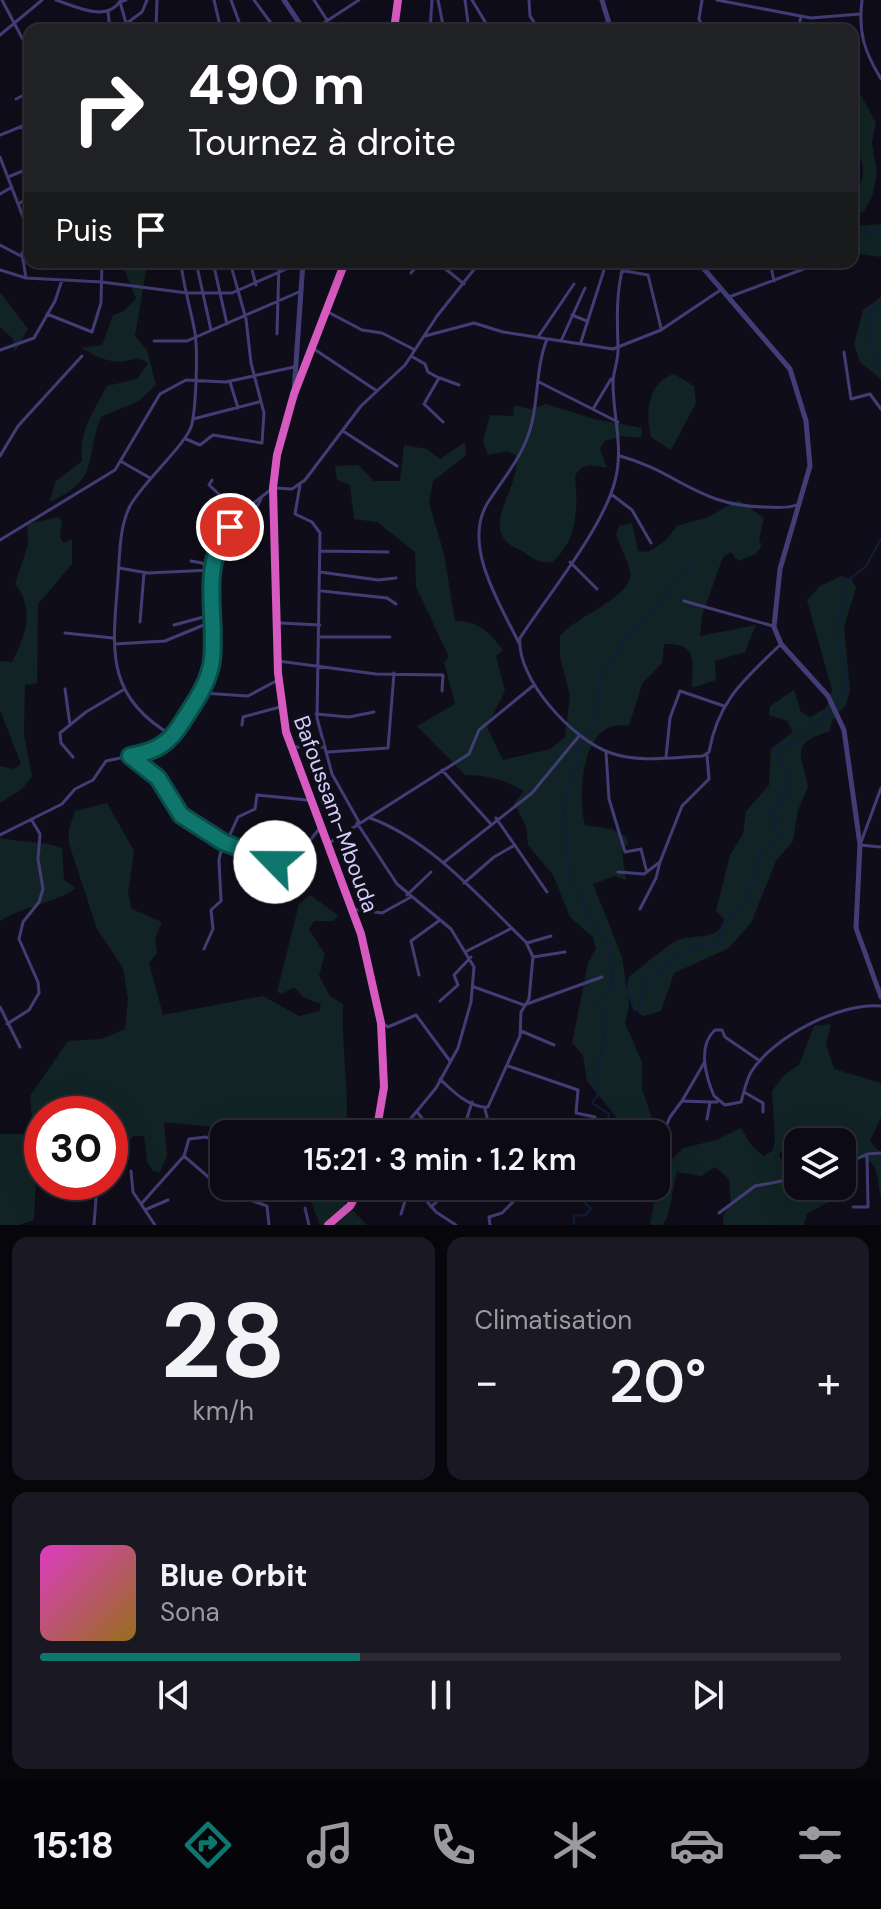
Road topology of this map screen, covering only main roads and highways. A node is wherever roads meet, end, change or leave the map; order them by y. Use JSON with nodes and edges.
{"nodes":[{"id":1,"x":396,"y":0,"type":"edge"},
{"id":2,"x":393,"y":24,"type":"edge"},
{"id":3,"x":345,"y":268,"type":"edge"},
{"id":4,"x":378,"y":1120,"type":"edge"},
{"id":5,"x":353,"y":1200,"type":"edge"},
{"id":6,"x":328,"y":1225,"type":"edge"}],
"edges":[{"from":1,"to":2,"type":"highway"},
{"from":3,"to":4,"type":"highway","name":"Bafoussam-Mbouda"},
{"from":5,"to":6,"type":"highway"}]}
